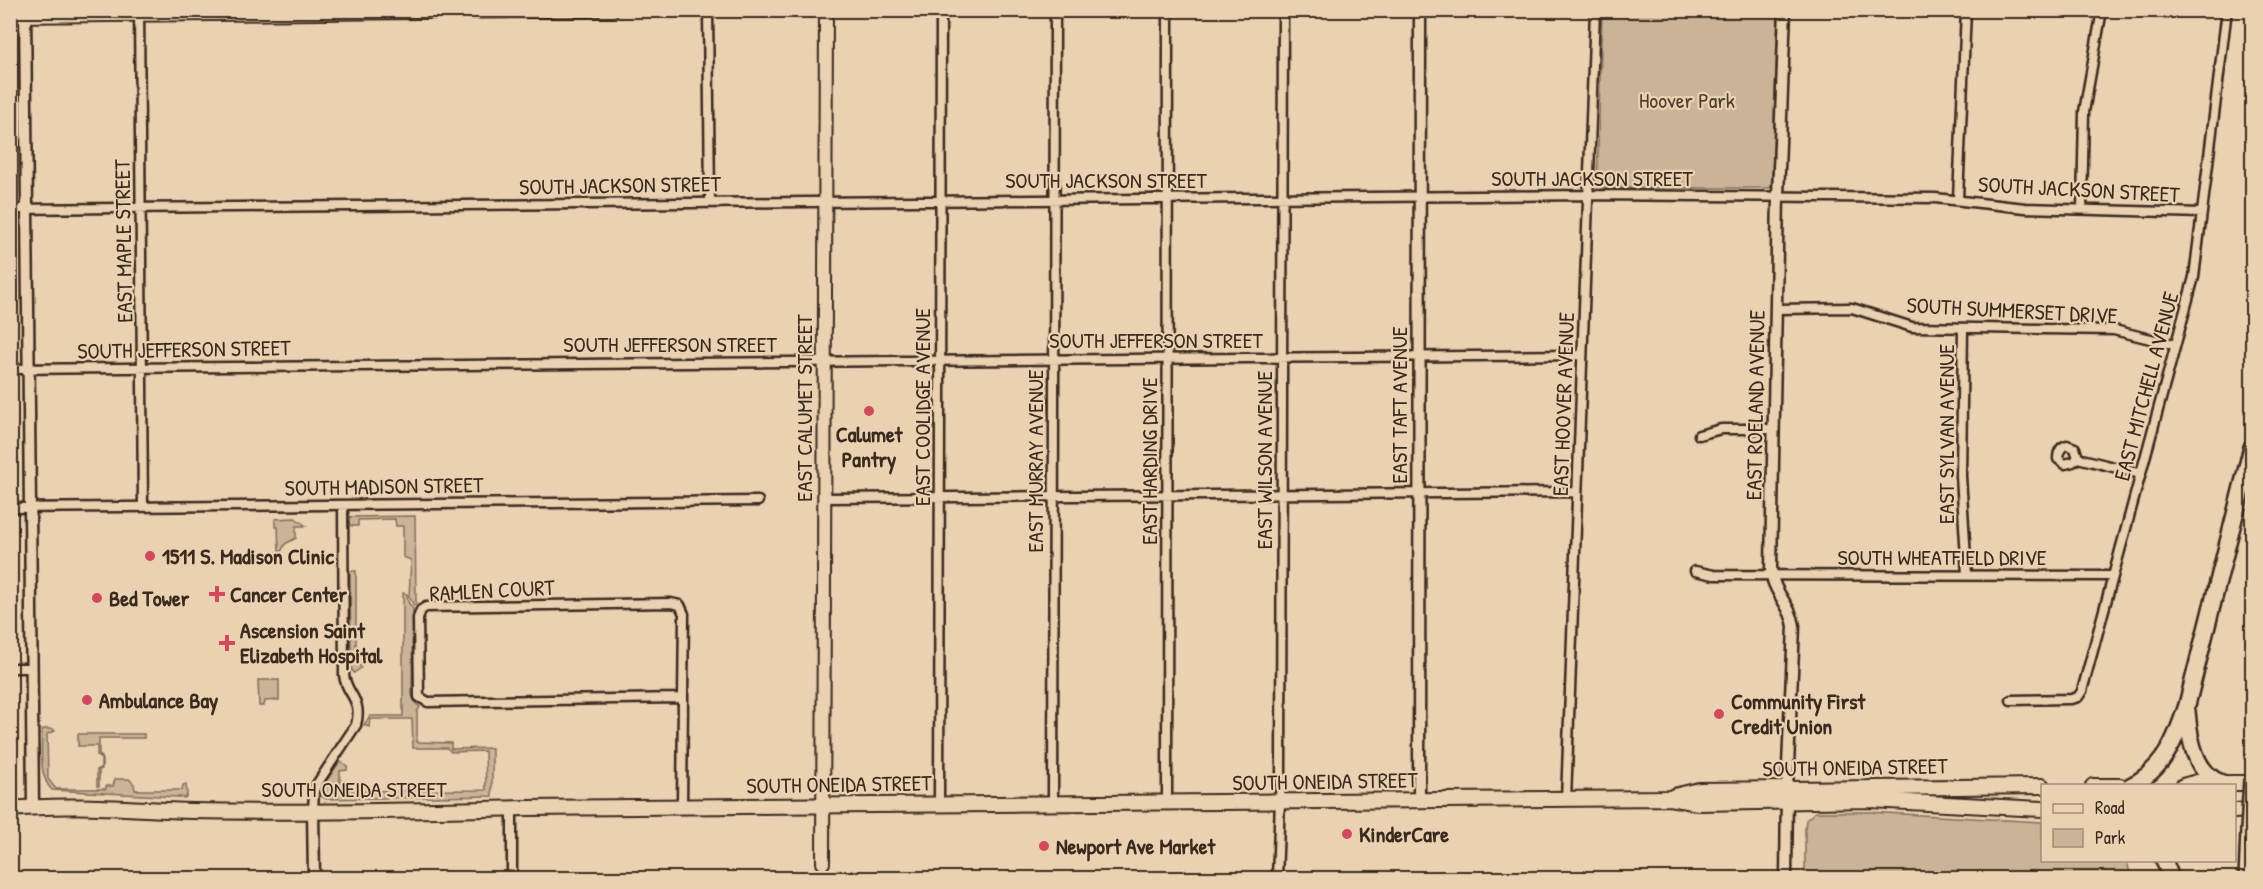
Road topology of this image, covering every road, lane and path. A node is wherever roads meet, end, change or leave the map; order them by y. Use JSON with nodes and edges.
{"nodes":[{"id":1,"x":613,"y":10,"type":"edge"},
{"id":2,"x":708,"y":10,"type":"edge"},
{"id":3,"x":826,"y":10,"type":"edge"},
{"id":4,"x":941,"y":10,"type":"edge"},
{"id":5,"x":1055,"y":10,"type":"edge"},
{"id":6,"x":1168,"y":10,"type":"edge"},
{"id":7,"x":1283,"y":10,"type":"edge"},
{"id":8,"x":1420,"y":10,"type":"edge"},
{"id":9,"x":1595,"y":10,"type":"edge"},
{"id":10,"x":1785,"y":10,"type":"edge"},
{"id":11,"x":1966,"y":10,"type":"edge"},
{"id":12,"x":2102,"y":10,"type":"edge"},
{"id":13,"x":2227,"y":10,"type":"edge"},
{"id":14,"x":263,"y":12,"type":"edge"},
{"id":15,"x":387,"y":12,"type":"edge"},
{"id":16,"x":25,"y":13,"type":"edge"},
{"id":17,"x":139,"y":13,"type":"edge"},
{"id":18,"x":10,"y":16,"type":"edge"},
{"id":19,"x":1589,"y":195,"type":"junction"},
{"id":20,"x":1419,"y":196,"type":"junction"},
{"id":21,"x":1778,"y":196,"type":"junction"},
{"id":22,"x":1282,"y":197,"type":"junction"},
{"id":23,"x":1168,"y":198,"type":"junction"},
{"id":24,"x":1054,"y":199,"type":"junction"},
{"id":25,"x":1958,"y":199,"type":"junction"},
{"id":26,"x":941,"y":200,"type":"junction"},
{"id":27,"x":825,"y":201,"type":"junction"},
{"id":28,"x":710,"y":202,"type":"junction"},
{"id":29,"x":141,"y":208,"type":"junction"},
{"id":30,"x":10,"y":209,"type":"edge"},
{"id":31,"x":26,"y":209,"type":"junction"},
{"id":32,"x":2082,"y":210,"type":"junction"},
{"id":33,"x":2202,"y":213,"type":"junction"},
{"id":34,"x":1776,"y":309,"type":"junction"},
{"id":35,"x":1963,"y":328,"type":"junction"},
{"id":36,"x":2175,"y":345,"type":"junction"},
{"id":37,"x":1582,"y":354,"type":"junction"},
{"id":38,"x":1419,"y":356,"type":"junction"},
{"id":39,"x":1282,"y":357,"type":"junction"},
{"id":40,"x":1054,"y":358,"type":"junction"},
{"id":41,"x":1168,"y":358,"type":"junction"},
{"id":42,"x":940,"y":359,"type":"junction"},
{"id":43,"x":825,"y":361,"type":"junction"},
{"id":44,"x":142,"y":368,"type":"junction"},
{"id":45,"x":10,"y":369,"type":"edge"},
{"id":46,"x":27,"y":369,"type":"junction"},
{"id":47,"x":1773,"y":429,"type":"junction"},
{"id":48,"x":1699,"y":435,"type":"dead end"},
{"id":49,"x":2253,"y":447,"type":"edge"},
{"id":50,"x":2078,"y":458,"type":"dead end"},
{"id":51,"x":2141,"y":474,"type":"junction"},
{"id":52,"x":1577,"y":492,"type":"junction"},
{"id":53,"x":1419,"y":493,"type":"junction"},
{"id":54,"x":1168,"y":494,"type":"junction"},
{"id":55,"x":1282,"y":494,"type":"junction"},
{"id":56,"x":939,"y":496,"type":"junction"},
{"id":57,"x":1053,"y":496,"type":"junction"},
{"id":58,"x":825,"y":498,"type":"junction"},
{"id":59,"x":758,"y":501,"type":"dead end"},
{"id":60,"x":343,"y":505,"type":"junction"},
{"id":61,"x":143,"y":507,"type":"junction"},
{"id":62,"x":10,"y":508,"type":"edge"},
{"id":63,"x":30,"y":508,"type":"junction"},
{"id":64,"x":1695,"y":570,"type":"dead end"},
{"id":65,"x":1771,"y":574,"type":"junction"},
{"id":66,"x":1967,"y":575,"type":"junction"},
{"id":67,"x":2113,"y":576,"type":"junction"},
{"id":68,"x":10,"y":668,"type":"edge"},
{"id":69,"x":31,"y":668,"type":"junction"},
{"id":70,"x":683,"y":698,"type":"junction"},
{"id":71,"x":2011,"y":700,"type":"dead end"},
{"id":72,"x":2187,"y":705,"type":"junction"},
{"id":73,"x":2253,"y":781,"type":"edge"},
{"id":74,"x":2222,"y":783,"type":"junction"},
{"id":75,"x":2133,"y":784,"type":"edge"},
{"id":76,"x":2190,"y":784,"type":"edge"},
{"id":77,"x":2041,"y":786,"type":"edge"},
{"id":78,"x":1786,"y":795,"type":"junction"},
{"id":79,"x":1419,"y":800,"type":"junction"},
{"id":80,"x":1566,"y":800,"type":"junction"},
{"id":81,"x":1279,"y":802,"type":"junction"},
{"id":82,"x":1053,"y":803,"type":"junction"},
{"id":83,"x":1167,"y":803,"type":"junction"},
{"id":84,"x":939,"y":804,"type":"junction"},
{"id":85,"x":822,"y":806,"type":"junction"},
{"id":86,"x":33,"y":807,"type":"junction"},
{"id":87,"x":682,"y":807,"type":"junction"},
{"id":88,"x":10,"y":809,"type":"edge"},
{"id":89,"x":512,"y":809,"type":"junction"},
{"id":90,"x":2041,"y":809,"type":"edge"},
{"id":91,"x":2236,"y":810,"type":"edge"},
{"id":92,"x":2253,"y":810,"type":"edge"},
{"id":93,"x":313,"y":811,"type":"junction"},
{"id":94,"x":2164,"y":862,"type":"edge"},
{"id":95,"x":2177,"y":862,"type":"edge"},
{"id":96,"x":823,"y":863,"type":"dead end"},
{"id":97,"x":314,"y":879,"type":"edge"},
{"id":98,"x":512,"y":879,"type":"edge"},
{"id":99,"x":1277,"y":879,"type":"edge"},
{"id":100,"x":1786,"y":879,"type":"edge"},
{"id":101,"x":2172,"y":879,"type":"edge"},
{"id":102,"x":2247,"y":879,"type":"edge"}],
"edges":[{"from":1,"to":15,"type":"main road"},
{"from":2,"to":28,"type":"street"},
{"from":3,"to":27,"type":"main road","name":"EAST CALUMET STREET"},
{"from":4,"to":26,"type":"street","name":"EAST COOLIDGE AVENUE"},
{"from":5,"to":24,"type":"street","name":"EAST MURRAY AVENUE"},
{"from":6,"to":23,"type":"street","name":"EAST HARDING DRIVE"},
{"from":7,"to":22,"type":"street","name":"EAST WILSON AVENUE"},
{"from":8,"to":20,"type":"street","name":"EAST TAFT AVENUE"},
{"from":9,"to":19,"type":"street","name":"EAST HOOVER AVENUE"},
{"from":10,"to":21,"type":"street","name":"EAST ROELAND AVENUE"},
{"from":11,"to":25,"type":"street"},
{"from":12,"to":32,"type":"street"},
{"from":13,"to":33,"type":"street","name":"EAST MITCHELL AVENUE"},
{"from":14,"to":15,"type":"main road"},
{"from":14,"to":17,"type":"main road"},
{"from":16,"to":17,"type":"main road"},
{"from":16,"to":18,"type":"main road"},
{"from":16,"to":31,"type":"street"},
{"from":17,"to":29,"type":"street","name":"EAST MAPLE STREET"},
{"from":19,"to":20,"type":"street","name":"SOUTH JACKSON STREET"},
{"from":19,"to":21,"type":"street","name":"SOUTH JACKSON STREET"},
{"from":19,"to":37,"type":"street","name":"EAST HOOVER AVENUE"},
{"from":20,"to":22,"type":"street","name":"SOUTH JACKSON STREET"},
{"from":20,"to":38,"type":"street","name":"EAST TAFT AVENUE"},
{"from":21,"to":25,"type":"street","name":"SOUTH JACKSON STREET"},
{"from":21,"to":34,"type":"street","name":"EAST ROELAND AVENUE"},
{"from":22,"to":23,"type":"street","name":"SOUTH JACKSON STREET"},
{"from":22,"to":39,"type":"street","name":"EAST WILSON AVENUE"},
{"from":23,"to":24,"type":"street","name":"SOUTH JACKSON STREET"},
{"from":23,"to":41,"type":"street","name":"EAST HARDING DRIVE"},
{"from":24,"to":26,"type":"street","name":"SOUTH JACKSON STREET"},
{"from":24,"to":40,"type":"street","name":"EAST MURRAY AVENUE"},
{"from":25,"to":32,"type":"street","name":"SOUTH JACKSON STREET"},
{"from":26,"to":27,"type":"street","name":"SOUTH JACKSON STREET"},
{"from":26,"to":42,"type":"street","name":"EAST COOLIDGE AVENUE"},
{"from":27,"to":28,"type":"street","name":"SOUTH JACKSON STREET"},
{"from":27,"to":43,"type":"main road","name":"EAST CALUMET STREET"},
{"from":28,"to":29,"type":"street","name":"SOUTH JACKSON STREET"},
{"from":29,"to":31,"type":"street","name":"SOUTH JACKSON STREET"},
{"from":29,"to":44,"type":"street","name":"EAST MAPLE STREET"},
{"from":30,"to":31,"type":"street","name":"SOUTH JACKSON STREET"},
{"from":31,"to":46,"type":"street"},
{"from":32,"to":33,"type":"street","name":"SOUTH JACKSON STREET"},
{"from":33,"to":36,"type":"street","name":"EAST MITCHELL AVENUE"},
{"from":34,"to":35,"type":"street","name":"SOUTH SUMMERSET DRIVE"},
{"from":34,"to":47,"type":"street","name":"EAST ROELAND AVENUE"},
{"from":35,"to":36,"type":"street","name":"SOUTH SUMMERSET DRIVE"},
{"from":35,"to":66,"type":"street","name":"EAST SYLVAN AVENUE"},
{"from":36,"to":51,"type":"street","name":"EAST MITCHELL AVENUE"},
{"from":37,"to":38,"type":"street","name":"SOUTH JEFFERSON STREET"},
{"from":37,"to":52,"type":"street","name":"EAST HOOVER AVENUE"},
{"from":38,"to":39,"type":"street","name":"SOUTH JEFFERSON STREET"},
{"from":38,"to":53,"type":"street","name":"EAST TAFT AVENUE"},
{"from":39,"to":41,"type":"street","name":"SOUTH JEFFERSON STREET"},
{"from":39,"to":55,"type":"street","name":"EAST WILSON AVENUE"},
{"from":40,"to":41,"type":"street","name":"SOUTH JEFFERSON STREET"},
{"from":40,"to":42,"type":"street","name":"SOUTH JEFFERSON STREET"},
{"from":40,"to":57,"type":"street","name":"EAST MURRAY AVENUE"},
{"from":41,"to":54,"type":"street","name":"EAST HARDING DRIVE"},
{"from":42,"to":43,"type":"street","name":"SOUTH JEFFERSON STREET"},
{"from":42,"to":56,"type":"street","name":"EAST COOLIDGE AVENUE"},
{"from":43,"to":44,"type":"street","name":"SOUTH JEFFERSON STREET"},
{"from":43,"to":58,"type":"main road","name":"EAST CALUMET STREET"},
{"from":44,"to":46,"type":"street","name":"SOUTH JEFFERSON STREET"},
{"from":44,"to":61,"type":"street","name":"EAST MAPLE STREET"},
{"from":45,"to":46,"type":"street","name":"SOUTH JEFFERSON STREET"},
{"from":46,"to":63,"type":"street"},
{"from":47,"to":48,"type":"street"},
{"from":47,"to":65,"type":"street","name":"EAST ROELAND AVENUE"},
{"from":49,"to":72,"type":"highway"},
{"from":50,"to":51,"type":"street"},
{"from":51,"to":67,"type":"street","name":"EAST MITCHELL AVENUE"},
{"from":52,"to":53,"type":"street"},
{"from":52,"to":80,"type":"street","name":"EAST HOOVER AVENUE"},
{"from":53,"to":55,"type":"street"},
{"from":53,"to":79,"type":"street","name":"EAST TAFT AVENUE"},
{"from":54,"to":55,"type":"street"},
{"from":54,"to":57,"type":"street"},
{"from":54,"to":83,"type":"street","name":"EAST HARDING DRIVE"},
{"from":55,"to":81,"type":"street","name":"EAST WILSON AVENUE"},
{"from":56,"to":57,"type":"street"},
{"from":56,"to":58,"type":"street"},
{"from":56,"to":84,"type":"street","name":"EAST COOLIDGE AVENUE"},
{"from":57,"to":82,"type":"street","name":"EAST MURRAY AVENUE"},
{"from":58,"to":85,"type":"main road","name":"EAST CALUMET STREET"},
{"from":59,"to":60,"type":"street","name":"SOUTH MADISON STREET"},
{"from":60,"to":61,"type":"street","name":"SOUTH MADISON STREET"},
{"from":60,"to":93,"type":"street"},
{"from":61,"to":63,"type":"street","name":"SOUTH MADISON STREET"},
{"from":62,"to":63,"type":"street","name":"SOUTH MADISON STREET"},
{"from":63,"to":69,"type":"street"},
{"from":64,"to":65,"type":"street","name":"SOUTH WHEATFIELD DRIVE"},
{"from":65,"to":66,"type":"street","name":"SOUTH WHEATFIELD DRIVE"},
{"from":65,"to":78,"type":"street","name":"EAST ROELAND AVENUE"},
{"from":66,"to":67,"type":"street","name":"SOUTH WHEATFIELD DRIVE"},
{"from":67,"to":71,"type":"street","name":"EAST MITCHELL AVENUE"},
{"from":68,"to":69,"type":"street"},
{"from":69,"to":86,"type":"street"},
{"from":70,"to":70,"type":"street","name":"RAMLEN COURT"},
{"from":70,"to":87,"type":"street","name":"RAMLEN COURT"},
{"from":72,"to":74,"type":"highway"},
{"from":72,"to":75,"type":"highway"},
{"from":73,"to":74,"type":"main road"},
{"from":73,"to":102,"type":"highway","bridge":true},
{"from":74,"to":76,"type":"main road"},
{"from":77,"to":78,"type":"main road","name":"SOUTH ONEIDA STREET"},
{"from":78,"to":80,"type":"main road","name":"SOUTH ONEIDA STREET"},
{"from":78,"to":90,"type":"main road","name":"SOUTH ONEIDA STREET"},
{"from":78,"to":100,"type":"street","name":"EAST ROELAND AVENUE"},
{"from":79,"to":80,"type":"main road","name":"SOUTH ONEIDA STREET"},
{"from":79,"to":81,"type":"main road","name":"SOUTH ONEIDA STREET"},
{"from":81,"to":83,"type":"main road","name":"SOUTH ONEIDA STREET"},
{"from":81,"to":99,"type":"street","name":"EAST WILSON AVENUE"},
{"from":82,"to":83,"type":"main road","name":"SOUTH ONEIDA STREET"},
{"from":82,"to":84,"type":"main road","name":"SOUTH ONEIDA STREET"},
{"from":84,"to":85,"type":"main road","name":"SOUTH ONEIDA STREET"},
{"from":85,"to":87,"type":"main road","name":"SOUTH ONEIDA STREET"},
{"from":85,"to":96,"type":"main road","name":"EAST CALUMET STREET"},
{"from":86,"to":88,"type":"main road","name":"SOUTH ONEIDA STREET"},
{"from":86,"to":93,"type":"main road","name":"SOUTH ONEIDA STREET"},
{"from":87,"to":89,"type":"main road","name":"SOUTH ONEIDA STREET"},
{"from":89,"to":93,"type":"main road","name":"SOUTH ONEIDA STREET"},
{"from":89,"to":98,"type":"street"},
{"from":91,"to":92,"type":"main road"},
{"from":93,"to":97,"type":"street"},
{"from":94,"to":101,"type":"highway"},
{"from":95,"to":101,"type":"highway"}]}
